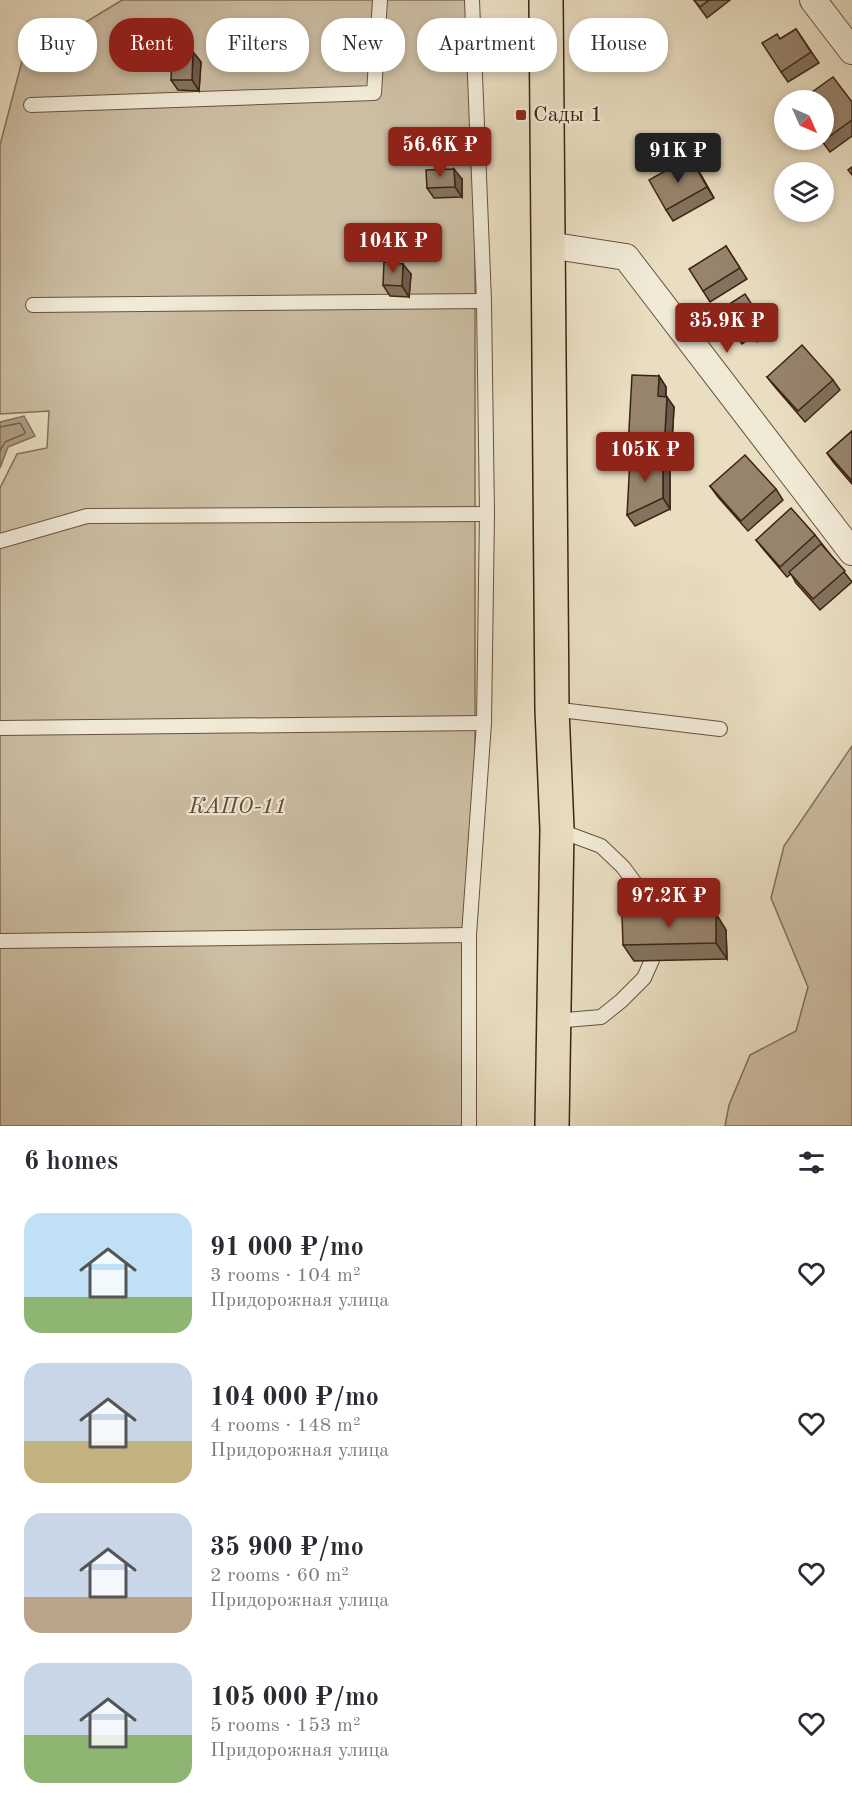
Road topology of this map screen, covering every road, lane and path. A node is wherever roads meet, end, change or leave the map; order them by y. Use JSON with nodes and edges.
{"nodes":[{"id":1,"x":380,"y":0,"type":"edge"},
{"id":2,"x":472,"y":0,"type":"edge"},
{"id":3,"x":546,"y":0,"type":"edge"},
{"id":4,"x":813,"y":0,"type":"edge"},
{"id":5,"x":852,"y":51,"type":"edge"},
{"id":6,"x":31,"y":105,"type":"dead end"},
{"id":7,"x":548,"y":245,"type":"junction"},
{"id":8,"x":483,"y":301,"type":"junction"},
{"id":9,"x":33,"y":306,"type":"dead end"},
{"id":10,"x":487,"y":514,"type":"junction"},
{"id":11,"x":0,"y":541,"type":"edge"},
{"id":12,"x":852,"y":552,"type":"edge"},
{"id":13,"x":552,"y":709,"type":"junction"},
{"id":14,"x":484,"y":723,"type":"junction"},
{"id":15,"x":0,"y":728,"type":"edge"},
{"id":16,"x":720,"y":729,"type":"dead end"},
{"id":17,"x":557,"y":829,"type":"junction"},
{"id":18,"x":654,"y":931,"type":"edge"},
{"id":19,"x":469,"y":936,"type":"junction"},
{"id":20,"x":0,"y":941,"type":"edge"},
{"id":21,"x":652,"y":960,"type":"edge"},
{"id":22,"x":554,"y":1022,"type":"junction"},
{"id":23,"x":469,"y":1126,"type":"edge"},
{"id":24,"x":552,"y":1126,"type":"edge"}],
"edges":[{"from":1,"to":6,"type":"lane"},
{"from":2,"to":8,"type":"lane"},
{"from":3,"to":7,"type":"main road"},
{"from":4,"to":5,"type":"street"},
{"from":7,"to":12,"type":"street"},
{"from":7,"to":13,"type":"main road"},
{"from":8,"to":9,"type":"lane"},
{"from":8,"to":10,"type":"lane"},
{"from":10,"to":11,"type":"lane"},
{"from":10,"to":14,"type":"lane"},
{"from":13,"to":16,"type":"lane"},
{"from":13,"to":17,"type":"main road"},
{"from":14,"to":15,"type":"lane"},
{"from":14,"to":19,"type":"lane"},
{"from":17,"to":18,"type":"lane"},
{"from":17,"to":22,"type":"main road"},
{"from":19,"to":20,"type":"lane"},
{"from":19,"to":23,"type":"lane"},
{"from":21,"to":22,"type":"lane"},
{"from":22,"to":24,"type":"main road"}]}
